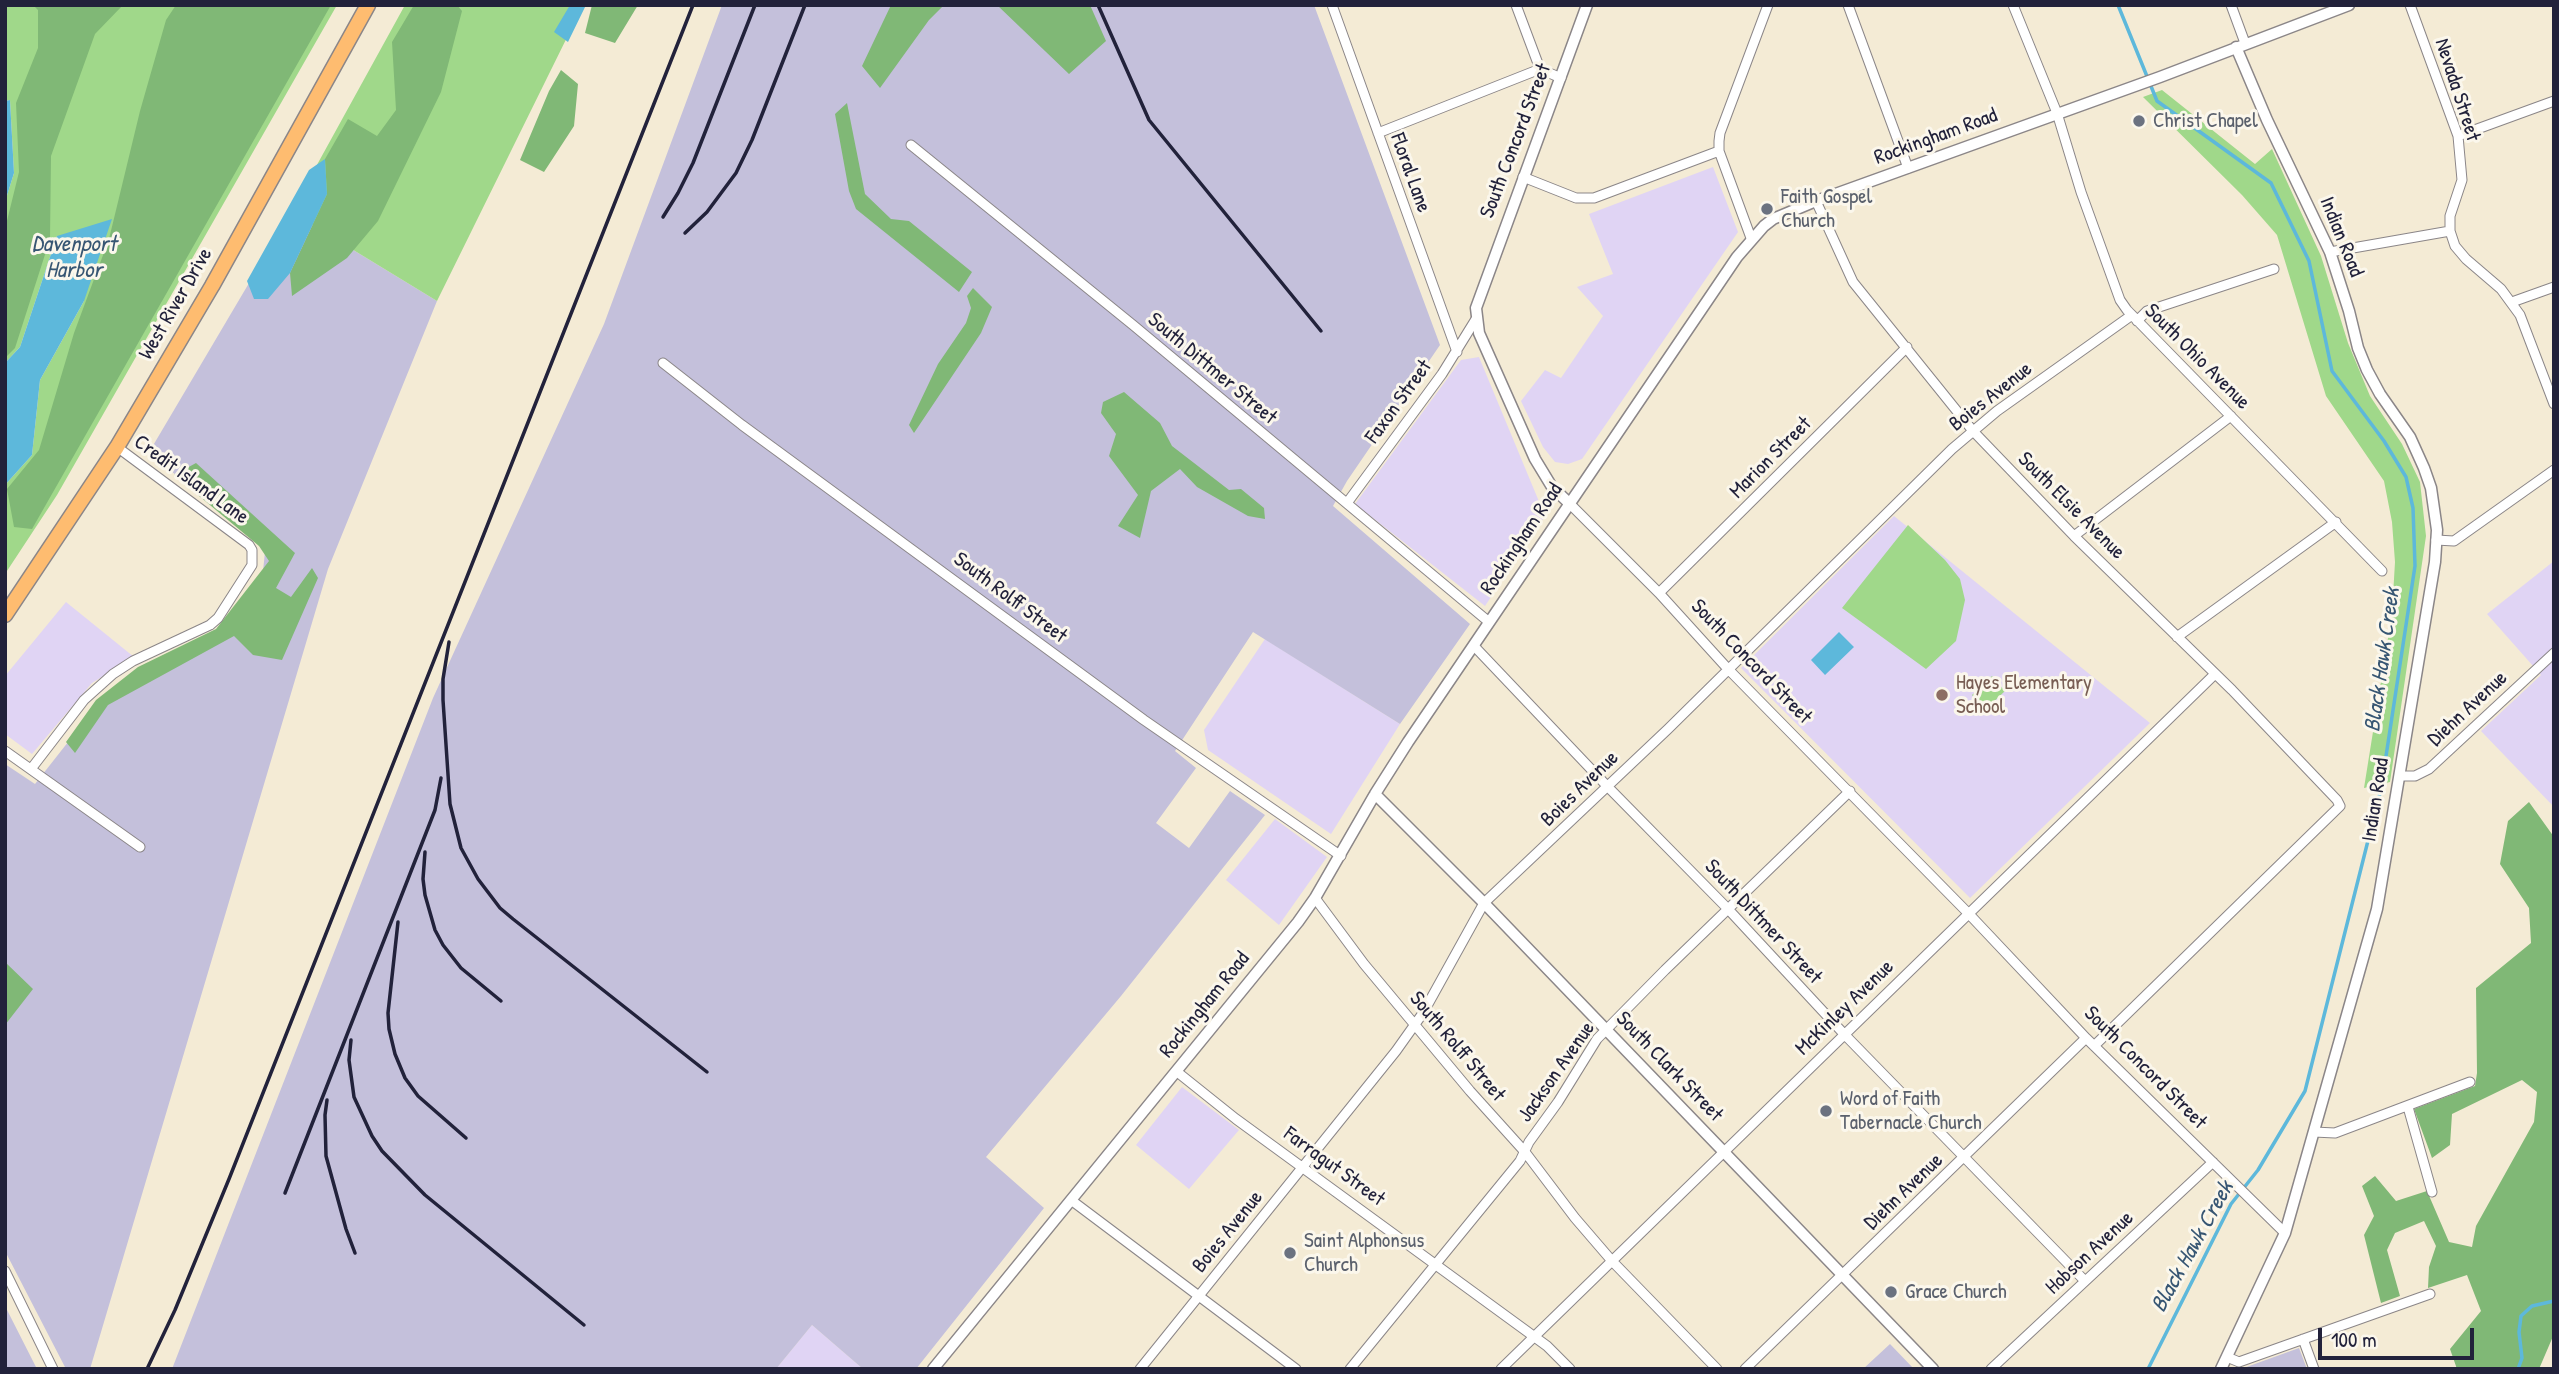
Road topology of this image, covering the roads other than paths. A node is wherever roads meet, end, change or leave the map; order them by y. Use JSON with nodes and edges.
{"nodes":[{"id":1,"x":368,"y":5,"type":"edge"},
{"id":2,"x":1332,"y":5,"type":"edge"},
{"id":3,"x":1516,"y":5,"type":"edge"},
{"id":4,"x":1587,"y":5,"type":"edge"},
{"id":5,"x":1768,"y":5,"type":"edge"},
{"id":6,"x":1848,"y":5,"type":"edge"},
{"id":7,"x":2013,"y":5,"type":"edge"},
{"id":8,"x":2231,"y":5,"type":"edge"},
{"id":9,"x":2349,"y":5,"type":"edge"},
{"id":10,"x":2410,"y":5,"type":"edge"},
{"id":11,"x":2241,"y":45,"type":"junction"},
{"id":12,"x":1540,"y":69,"type":"junction"},
{"id":13,"x":1561,"y":78,"type":"junction"},
{"id":14,"x":2554,"y":101,"type":"edge"},
{"id":15,"x":2057,"y":113,"type":"junction"},
{"id":16,"x":1378,"y":133,"type":"junction"},
{"id":17,"x":2458,"y":136,"type":"junction"},
{"id":18,"x":911,"y":145,"type":"dead end"},
{"id":19,"x":1719,"y":151,"type":"junction"},
{"id":20,"x":1908,"y":168,"type":"junction"},
{"id":21,"x":1523,"y":177,"type":"junction"},
{"id":22,"x":1816,"y":201,"type":"junction"},
{"id":23,"x":2450,"y":230,"type":"junction"},
{"id":24,"x":1751,"y":239,"type":"junction"},
{"id":25,"x":2330,"y":252,"type":"junction"},
{"id":26,"x":2274,"y":269,"type":"dead end"},
{"id":27,"x":2554,"y":287,"type":"edge"},
{"id":28,"x":2512,"y":302,"type":"junction"},
{"id":29,"x":2134,"y":318,"type":"junction"},
{"id":30,"x":1476,"y":319,"type":"junction"},
{"id":31,"x":1908,"y":347,"type":"junction"},
{"id":32,"x":1457,"y":352,"type":"junction"},
{"id":33,"x":663,"y":363,"type":"dead end"},
{"id":34,"x":2554,"y":404,"type":"edge"},
{"id":35,"x":2231,"y":416,"type":"junction"},
{"id":36,"x":1973,"y":431,"type":"junction"},
{"id":37,"x":117,"y":447,"type":"junction"},
{"id":38,"x":2554,"y":470,"type":"edge"},
{"id":39,"x":1347,"y":503,"type":"junction"},
{"id":40,"x":1569,"y":503,"type":"junction"},
{"id":41,"x":2336,"y":522,"type":"junction"},
{"id":42,"x":2074,"y":536,"type":"junction"},
{"id":43,"x":2436,"y":540,"type":"junction"},
{"id":44,"x":2382,"y":571,"type":"dead end"},
{"id":45,"x":1659,"y":593,"type":"junction"},
{"id":46,"x":5,"y":615,"type":"edge"},
{"id":47,"x":1489,"y":622,"type":"junction"},
{"id":48,"x":2177,"y":637,"type":"junction"},
{"id":49,"x":1474,"y":646,"type":"junction"},
{"id":50,"x":2554,"y":653,"type":"edge"},
{"id":51,"x":1728,"y":669,"type":"junction"},
{"id":52,"x":2215,"y":674,"type":"junction"},
{"id":53,"x":5,"y":751,"type":"edge"},
{"id":54,"x":31,"y":769,"type":"junction"},
{"id":55,"x":2400,"y":776,"type":"junction"},
{"id":56,"x":1606,"y":786,"type":"junction"},
{"id":57,"x":1850,"y":791,"type":"junction"},
{"id":58,"x":1375,"y":794,"type":"junction"},
{"id":59,"x":140,"y":847,"type":"dead end"},
{"id":60,"x":1341,"y":856,"type":"junction"},
{"id":61,"x":1315,"y":898,"type":"junction"},
{"id":62,"x":1484,"y":902,"type":"junction"},
{"id":63,"x":1728,"y":909,"type":"junction"},
{"id":64,"x":1968,"y":913,"type":"junction"},
{"id":65,"x":1415,"y":1025,"type":"junction"},
{"id":66,"x":1606,"y":1029,"type":"junction"},
{"id":67,"x":1844,"y":1034,"type":"junction"},
{"id":68,"x":2086,"y":1038,"type":"junction"},
{"id":69,"x":2094,"y":1046,"type":"junction"},
{"id":70,"x":1176,"y":1071,"type":"junction"},
{"id":71,"x":2470,"y":1083,"type":"dead end"},
{"id":72,"x":2408,"y":1107,"type":"junction"},
{"id":73,"x":2314,"y":1132,"type":"junction"},
{"id":74,"x":1525,"y":1152,"type":"junction"},
{"id":75,"x":1723,"y":1152,"type":"junction"},
{"id":76,"x":1964,"y":1157,"type":"junction"},
{"id":77,"x":2213,"y":1162,"type":"junction"},
{"id":78,"x":1303,"y":1166,"type":"junction"},
{"id":79,"x":2432,"y":1192,"type":"dead end"},
{"id":80,"x":1071,"y":1200,"type":"junction"},
{"id":81,"x":2285,"y":1233,"type":"junction"},
{"id":82,"x":1435,"y":1262,"type":"junction"},
{"id":83,"x":1612,"y":1262,"type":"junction"},
{"id":84,"x":5,"y":1271,"type":"edge"},
{"id":85,"x":1843,"y":1276,"type":"junction"},
{"id":86,"x":2085,"y":1281,"type":"junction"},
{"id":87,"x":2430,"y":1294,"type":"dead end"},
{"id":88,"x":1199,"y":1296,"type":"junction"},
{"id":89,"x":1534,"y":1337,"type":"junction"},
{"id":90,"x":2303,"y":1339,"type":"junction"},
{"id":91,"x":2227,"y":1357,"type":"junction"},
{"id":92,"x":53,"y":1369,"type":"edge"},
{"id":93,"x":933,"y":1369,"type":"edge"},
{"id":94,"x":1140,"y":1369,"type":"edge"},
{"id":95,"x":1296,"y":1369,"type":"edge"},
{"id":96,"x":1350,"y":1369,"type":"edge"},
{"id":97,"x":1501,"y":1369,"type":"edge"},
{"id":98,"x":1570,"y":1369,"type":"edge"},
{"id":99,"x":1717,"y":1369,"type":"edge"},
{"id":100,"x":1745,"y":1369,"type":"edge"},
{"id":101,"x":1933,"y":1369,"type":"edge"},
{"id":102,"x":1991,"y":1369,"type":"edge"},
{"id":103,"x":2221,"y":1369,"type":"edge"},
{"id":104,"x":2314,"y":1369,"type":"edge"}],
"edges":[{"from":1,"to":37,"type":"main road","name":"West River Drive"},
{"from":2,"to":16,"type":"street","name":"Floral Lane"},
{"from":3,"to":12,"type":"street"},
{"from":4,"to":13,"type":"street","name":"South Concord Street"},
{"from":5,"to":19,"type":"street"},
{"from":6,"to":20,"type":"street"},
{"from":7,"to":15,"type":"street","name":"South Ohio Avenue"},
{"from":8,"to":11,"type":"street"},
{"from":9,"to":11,"type":"street","name":"Rockingham Road"},
{"from":10,"to":17,"type":"street","name":"Nevada Street"},
{"from":11,"to":15,"type":"street","name":"Rockingham Road"},
{"from":11,"to":25,"type":"street","name":"Indian Road"},
{"from":12,"to":13,"type":"street"},
{"from":12,"to":16,"type":"street"},
{"from":13,"to":21,"type":"street","name":"South Concord Street"},
{"from":14,"to":17,"type":"street"},
{"from":15,"to":20,"type":"street","name":"Rockingham Road"},
{"from":15,"to":29,"type":"street","name":"South Ohio Avenue"},
{"from":16,"to":32,"type":"street","name":"Floral Lane"},
{"from":17,"to":23,"type":"street","name":"Nevada Street"},
{"from":18,"to":39,"type":"street","name":"South Dittmer Street"},
{"from":19,"to":21,"type":"street"},
{"from":19,"to":24,"type":"street"},
{"from":20,"to":22,"type":"street","name":"Rockingham Road"},
{"from":21,"to":30,"type":"street","name":"South Concord Street"},
{"from":22,"to":24,"type":"street","name":"Rockingham Road"},
{"from":22,"to":31,"type":"street","name":"South Elsie Avenue"},
{"from":23,"to":25,"type":"street"},
{"from":23,"to":28,"type":"street"},
{"from":24,"to":40,"type":"street","name":"Rockingham Road"},
{"from":25,"to":43,"type":"street","name":"Indian Road"},
{"from":26,"to":29,"type":"street","name":"Boies Avenue"},
{"from":27,"to":28,"type":"street"},
{"from":28,"to":34,"type":"street"},
{"from":29,"to":35,"type":"street","name":"South Ohio Avenue"},
{"from":29,"to":36,"type":"street","name":"Boies Avenue"},
{"from":30,"to":32,"type":"street","name":"Faxon Street"},
{"from":30,"to":40,"type":"street","name":"South Concord Street"},
{"from":31,"to":36,"type":"street","name":"South Elsie Avenue"},
{"from":31,"to":45,"type":"street","name":"Marion Street"},
{"from":32,"to":39,"type":"street","name":"Faxon Street"},
{"from":33,"to":60,"type":"street","name":"South Rolff Street"},
{"from":35,"to":41,"type":"street","name":"South Ohio Avenue"},
{"from":35,"to":42,"type":"street"},
{"from":36,"to":42,"type":"street","name":"South Elsie Avenue"},
{"from":36,"to":51,"type":"street","name":"Boies Avenue"},
{"from":37,"to":46,"type":"main road","name":"West River Drive"},
{"from":37,"to":54,"type":"street","name":"Credit Island Lane"},
{"from":38,"to":43,"type":"street"},
{"from":39,"to":47,"type":"street","name":"South Dittmer Street"},
{"from":40,"to":45,"type":"street","name":"South Concord Street"},
{"from":40,"to":47,"type":"street","name":"Rockingham Road"},
{"from":41,"to":44,"type":"street","name":"South Ohio Avenue"},
{"from":41,"to":48,"type":"street"},
{"from":42,"to":48,"type":"street","name":"South Elsie Avenue"},
{"from":43,"to":55,"type":"street","name":"Indian Road"},
{"from":45,"to":51,"type":"street","name":"South Concord Street"},
{"from":47,"to":49,"type":"street","name":"Rockingham Road"},
{"from":48,"to":52,"type":"street","name":"South Elsie Avenue"},
{"from":49,"to":56,"type":"street","name":"South Dittmer Street"},
{"from":49,"to":58,"type":"street","name":"Rockingham Road"},
{"from":50,"to":55,"type":"street","name":"Diehn Avenue"},
{"from":51,"to":56,"type":"street","name":"Boies Avenue"},
{"from":51,"to":57,"type":"street","name":"South Concord Street"},
{"from":52,"to":64,"type":"street","name":"McKinley Avenue"},
{"from":52,"to":69,"type":"street","name":"South Elsie Avenue"},
{"from":53,"to":54,"type":"street"},
{"from":54,"to":59,"type":"street"},
{"from":55,"to":73,"type":"street","name":"Indian Road"},
{"from":56,"to":62,"type":"street","name":"Boies Avenue"},
{"from":56,"to":63,"type":"street","name":"South Dittmer Street"},
{"from":57,"to":63,"type":"street","name":"Jackson Avenue"},
{"from":57,"to":64,"type":"street","name":"South Concord Street"},
{"from":58,"to":60,"type":"street","name":"Rockingham Road"},
{"from":58,"to":62,"type":"street","name":"South Clark Street"},
{"from":60,"to":61,"type":"street","name":"Rockingham Road"},
{"from":61,"to":65,"type":"street","name":"South Rolff Street"},
{"from":61,"to":70,"type":"street","name":"Rockingham Road"},
{"from":62,"to":65,"type":"street","name":"Boies Avenue"},
{"from":62,"to":66,"type":"street","name":"South Clark Street"},
{"from":63,"to":66,"type":"street","name":"Jackson Avenue"},
{"from":63,"to":67,"type":"street","name":"South Dittmer Street"},
{"from":64,"to":67,"type":"street","name":"McKinley Avenue"},
{"from":64,"to":68,"type":"street","name":"South Concord Street"},
{"from":65,"to":74,"type":"street","name":"South Rolff Street"},
{"from":65,"to":78,"type":"street","name":"Boies Avenue"},
{"from":66,"to":74,"type":"street","name":"Jackson Avenue"},
{"from":66,"to":75,"type":"street","name":"South Clark Street"},
{"from":67,"to":75,"type":"street","name":"McKinley Avenue"},
{"from":67,"to":76,"type":"street","name":"South Dittmer Street"},
{"from":68,"to":69,"type":"street","name":"South Concord Street"},
{"from":68,"to":76,"type":"street","name":"Diehn Avenue"},
{"from":69,"to":77,"type":"street","name":"South Concord Street"},
{"from":70,"to":78,"type":"street","name":"Farragut Street"},
{"from":70,"to":80,"type":"street","name":"Rockingham Road"},
{"from":71,"to":72,"type":"street"},
{"from":72,"to":73,"type":"street"},
{"from":72,"to":79,"type":"street"},
{"from":73,"to":81,"type":"street","name":"Indian Road"},
{"from":74,"to":82,"type":"street","name":"Jackson Avenue"},
{"from":74,"to":83,"type":"street","name":"South Rolff Street"},
{"from":75,"to":83,"type":"street","name":"McKinley Avenue"},
{"from":75,"to":85,"type":"street","name":"South Clark Street"},
{"from":76,"to":85,"type":"street","name":"Diehn Avenue"},
{"from":76,"to":86,"type":"street","name":"South Dittmer Street"},
{"from":77,"to":81,"type":"street","name":"South Concord Street"},
{"from":77,"to":86,"type":"street","name":"Hobson Avenue"},
{"from":78,"to":82,"type":"street","name":"Farragut Street"},
{"from":78,"to":88,"type":"street","name":"Boies Avenue"},
{"from":80,"to":88,"type":"street"},
{"from":80,"to":93,"type":"street","name":"Rockingham Road"},
{"from":81,"to":91,"type":"street","name":"Indian Road"},
{"from":82,"to":89,"type":"street","name":"Farragut Street"},
{"from":82,"to":96,"type":"street","name":"Jackson Avenue"},
{"from":83,"to":89,"type":"street","name":"McKinley Avenue"},
{"from":83,"to":99,"type":"street","name":"South Rolff Street"},
{"from":84,"to":92,"type":"street"},
{"from":85,"to":100,"type":"street","name":"Diehn Avenue"},
{"from":85,"to":101,"type":"street","name":"South Clark Street"},
{"from":86,"to":102,"type":"street","name":"Hobson Avenue"},
{"from":87,"to":90,"type":"street"},
{"from":88,"to":94,"type":"street","name":"Boies Avenue"},
{"from":88,"to":95,"type":"street"},
{"from":89,"to":97,"type":"street","name":"McKinley Avenue"},
{"from":89,"to":98,"type":"street","name":"Farragut Street"},
{"from":90,"to":91,"type":"street"},
{"from":90,"to":104,"type":"street"},
{"from":91,"to":103,"type":"street","name":"Indian Road"}]}
